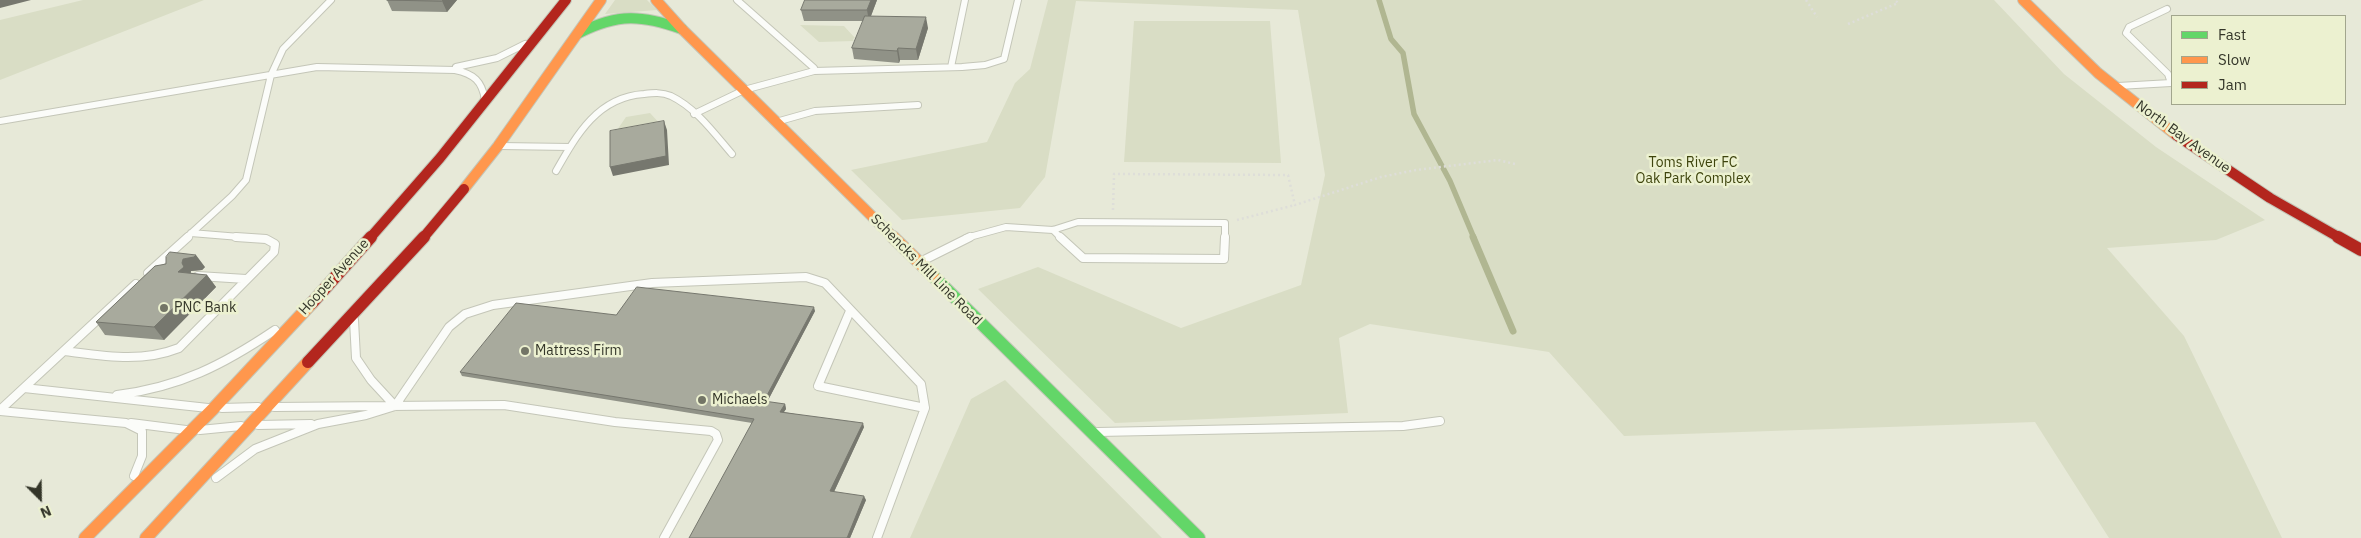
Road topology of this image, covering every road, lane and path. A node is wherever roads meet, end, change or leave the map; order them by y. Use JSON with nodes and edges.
{"nodes":[{"id":1,"x":331,"y":0,"type":"edge"},
{"id":2,"x":566,"y":0,"type":"edge"},
{"id":3,"x":601,"y":0,"type":"edge"},
{"id":4,"x":656,"y":0,"type":"edge"},
{"id":5,"x":737,"y":0,"type":"edge"},
{"id":6,"x":965,"y":0,"type":"edge"},
{"id":7,"x":1018,"y":0,"type":"edge"},
{"id":8,"x":1806,"y":0,"type":"edge"},
{"id":9,"x":1895,"y":0,"type":"edge"},
{"id":10,"x":2023,"y":0,"type":"edge"},
{"id":11,"x":2168,"y":9,"type":"dead end"},
{"id":12,"x":1817,"y":17,"type":"dead end"},
{"id":13,"x":1848,"y":24,"type":"dead end"},
{"id":14,"x":682,"y":29,"type":"junction"},
{"id":15,"x":540,"y":35,"type":"junction"},
{"id":16,"x":577,"y":35,"type":"junction"},
{"id":17,"x":951,"y":67,"type":"junction"},
{"id":18,"x":446,"y":69,"type":"junction"},
{"id":19,"x":814,"y":71,"type":"junction"},
{"id":20,"x":271,"y":74,"type":"junction"},
{"id":21,"x":2113,"y":87,"type":"junction"},
{"id":22,"x":744,"y":90,"type":"junction"},
{"id":23,"x":486,"y":104,"type":"junction"},
{"id":24,"x":918,"y":105,"type":"dead end"},
{"id":25,"x":694,"y":114,"type":"junction"},
{"id":26,"x":0,"y":121,"type":"edge"},
{"id":27,"x":776,"y":122,"type":"junction"},
{"id":28,"x":498,"y":146,"type":"junction"},
{"id":29,"x":570,"y":147,"type":"junction"},
{"id":30,"x":732,"y":154,"type":"dead end"},
{"id":31,"x":1515,"y":164,"type":"dead end"},
{"id":32,"x":556,"y":171,"type":"dead end"},
{"id":33,"x":1295,"y":205,"type":"junction"},
{"id":34,"x":1113,"y":222,"type":"junction"},
{"id":35,"x":1224,"y":223,"type":"junction"},
{"id":36,"x":1053,"y":230,"type":"junction"},
{"id":37,"x":192,"y":233,"type":"junction"},
{"id":38,"x":2361,"y":250,"type":"edge"},
{"id":39,"x":918,"y":263,"type":"junction"},
{"id":40,"x":150,"y":272,"type":"junction"},
{"id":41,"x":163,"y":273,"type":"edge"},
{"id":42,"x":196,"y":276,"type":"edge"},
{"id":43,"x":246,"y":279,"type":"junction"},
{"id":44,"x":307,"y":307,"type":"junction"},
{"id":45,"x":850,"y":311,"type":"junction"},
{"id":46,"x":354,"y":314,"type":"junction"},
{"id":47,"x":64,"y":352,"type":"junction"},
{"id":48,"x":24,"y":388,"type":"junction"},
{"id":49,"x":98,"y":397,"type":"junction"},
{"id":50,"x":396,"y":406,"type":"junction"},
{"id":51,"x":267,"y":407,"type":"junction"},
{"id":52,"x":214,"y":408,"type":"junction"},
{"id":53,"x":925,"y":408,"type":"junction"},
{"id":54,"x":0,"y":410,"type":"edge"},
{"id":55,"x":1440,"y":420,"type":"dead end"},
{"id":56,"x":126,"y":423,"type":"junction"},
{"id":57,"x":318,"y":424,"type":"junction"},
{"id":58,"x":250,"y":426,"type":"junction"},
{"id":59,"x":192,"y":431,"type":"junction"},
{"id":60,"x":1092,"y":432,"type":"junction"},
{"id":61,"x":127,"y":494,"type":"junction"},
{"id":62,"x":165,"y":518,"type":"junction"},
{"id":63,"x":85,"y":538,"type":"edge"},
{"id":64,"x":146,"y":538,"type":"edge"},
{"id":65,"x":664,"y":538,"type":"edge"},
{"id":66,"x":877,"y":538,"type":"edge"},
{"id":67,"x":1199,"y":538,"type":"edge"}],
"edges":[{"from":1,"to":20,"type":"lane"},
{"from":2,"to":15,"type":"main road","name":"Hooper Avenue"},
{"from":3,"to":16,"type":"main road"},
{"from":4,"to":14,"type":"main road","name":"Schencks Mill Line Road"},
{"from":5,"to":19,"type":"lane"},
{"from":6,"to":17,"type":"lane"},
{"from":7,"to":17,"type":"lane"},
{"from":8,"to":12,"type":"path"},
{"from":9,"to":13,"type":"path"},
{"from":10,"to":21,"type":"main road","name":"North Bay Avenue"},
{"from":11,"to":21,"type":"lane"},
{"from":14,"to":16,"type":"main road"},
{"from":14,"to":22,"type":"main road","name":"Schencks Mill Line Road"},
{"from":15,"to":18,"type":"lane"},
{"from":15,"to":23,"type":"main road","name":"Hooper Avenue"},
{"from":16,"to":28,"type":"main road"},
{"from":17,"to":19,"type":"lane"},
{"from":18,"to":20,"type":"lane"},
{"from":18,"to":23,"type":"lane"},
{"from":19,"to":22,"type":"lane"},
{"from":20,"to":26,"type":"lane"},
{"from":20,"to":37,"type":"lane"},
{"from":21,"to":38,"type":"main road","name":"North Bay Avenue"},
{"from":22,"to":25,"type":"lane"},
{"from":22,"to":27,"type":"main road","name":"Schencks Mill Line Road"},
{"from":23,"to":44,"type":"main road","name":"Hooper Avenue"},
{"from":24,"to":27,"type":"lane"},
{"from":25,"to":29,"type":"lane"},
{"from":25,"to":30,"type":"lane"},
{"from":27,"to":39,"type":"main road","name":"Schencks Mill Line Road"},
{"from":28,"to":29,"type":"lane"},
{"from":28,"to":46,"type":"main road"},
{"from":29,"to":32,"type":"lane"},
{"from":31,"to":33,"type":"path"},
{"from":33,"to":34,"type":"path"},
{"from":33,"to":35,"type":"path"},
{"from":34,"to":35,"type":"lane"},
{"from":34,"to":36,"type":"lane"},
{"from":35,"to":36,"type":"lane"},
{"from":36,"to":39,"type":"lane"},
{"from":37,"to":40,"type":"lane"},
{"from":37,"to":43,"type":"lane"},
{"from":39,"to":60,"type":"main road","name":"Schencks Mill Line Road"},
{"from":40,"to":41,"type":"lane"},
{"from":40,"to":47,"type":"lane"},
{"from":42,"to":43,"type":"lane"},
{"from":43,"to":47,"type":"lane"},
{"from":44,"to":49,"type":"lane"},
{"from":44,"to":52,"type":"main road","name":"Hooper Avenue"},
{"from":45,"to":50,"type":"lane"},
{"from":45,"to":53,"type":"lane"},
{"from":45,"to":53,"type":"lane"},
{"from":46,"to":50,"type":"lane"},
{"from":46,"to":51,"type":"main road"},
{"from":47,"to":48,"type":"lane"},
{"from":48,"to":49,"type":"lane"},
{"from":48,"to":54,"type":"lane"},
{"from":49,"to":52,"type":"lane"},
{"from":50,"to":51,"type":"lane"},
{"from":50,"to":57,"type":"lane"},
{"from":50,"to":65,"type":"lane"},
{"from":51,"to":52,"type":"lane"},
{"from":51,"to":58,"type":"main road"},
{"from":52,"to":59,"type":"main road","name":"Hooper Avenue"},
{"from":53,"to":66,"type":"lane"},
{"from":54,"to":56,"type":"lane"},
{"from":55,"to":60,"type":"lane"},
{"from":56,"to":59,"type":"lane"},
{"from":56,"to":61,"type":"lane"},
{"from":57,"to":58,"type":"lane"},
{"from":57,"to":62,"type":"lane"},
{"from":58,"to":59,"type":"lane"},
{"from":58,"to":62,"type":"main road"},
{"from":59,"to":61,"type":"main road","name":"Hooper Avenue"},
{"from":60,"to":67,"type":"main road","name":"Schencks Mill Line Road"},
{"from":61,"to":63,"type":"main road","name":"Hooper Avenue"},
{"from":62,"to":64,"type":"main road"}]}
